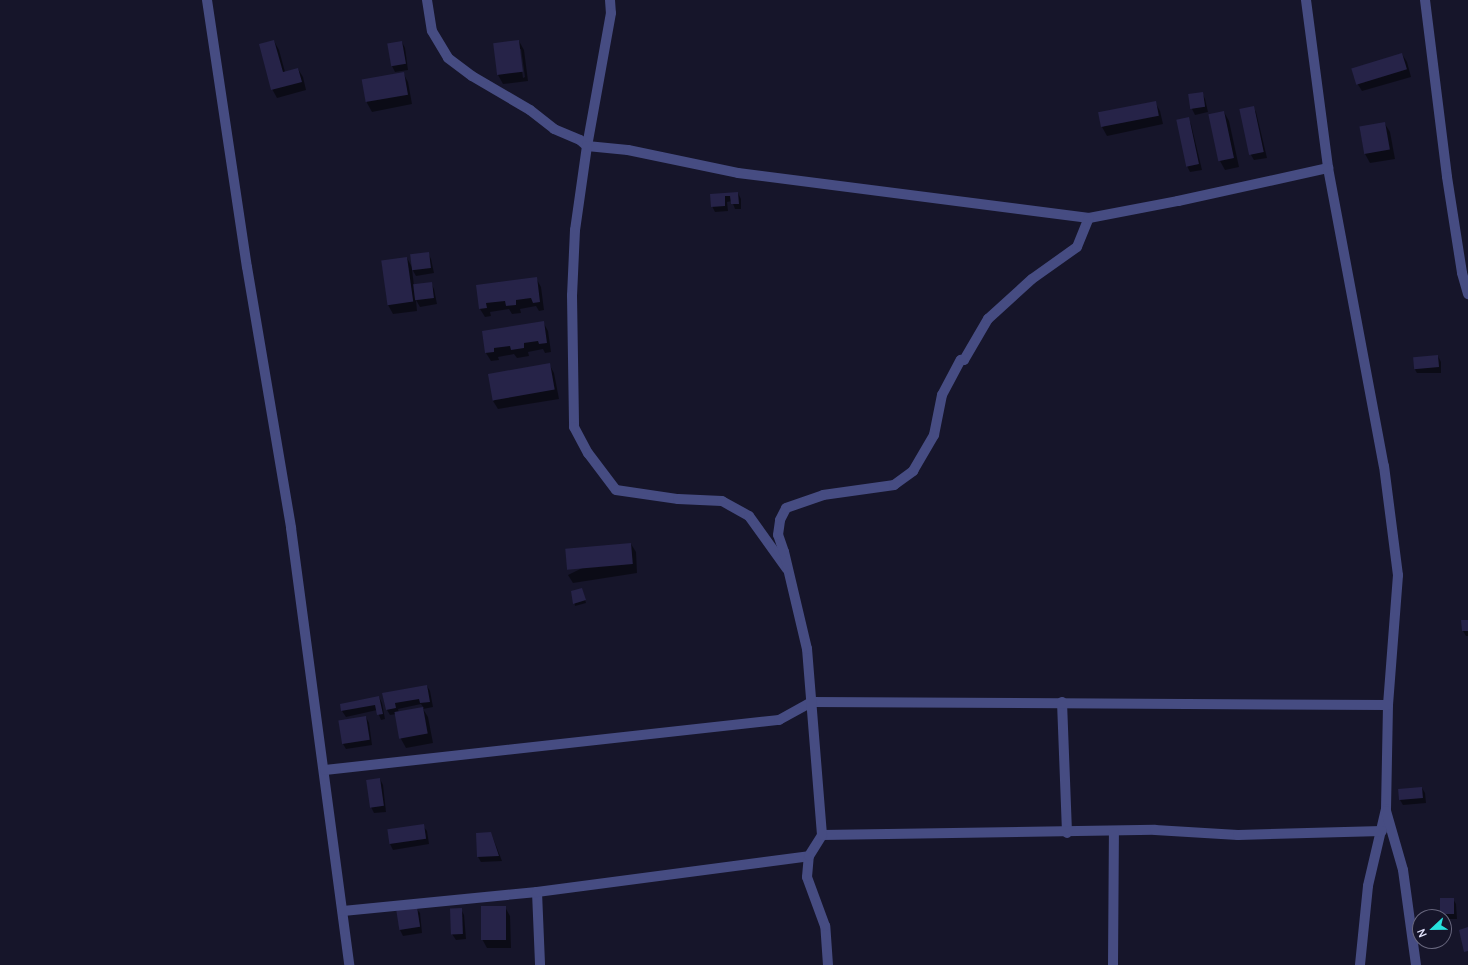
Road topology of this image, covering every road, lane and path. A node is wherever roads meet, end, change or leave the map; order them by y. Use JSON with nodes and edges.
{"nodes":[{"id":1,"x":207,"y":0,"type":"edge"},
{"id":2,"x":427,"y":0,"type":"edge"},
{"id":3,"x":610,"y":0,"type":"edge"},
{"id":4,"x":1306,"y":0,"type":"edge"},
{"id":5,"x":1425,"y":0,"type":"edge"},
{"id":6,"x":587,"y":146,"type":"junction"},
{"id":7,"x":1328,"y":168,"type":"junction"},
{"id":8,"x":1089,"y":218,"type":"junction"},
{"id":9,"x":1468,"y":294,"type":"edge"},
{"id":10,"x":789,"y":573,"type":"junction"},
{"id":11,"x":810,"y":702,"type":"junction"},
{"id":12,"x":1062,"y":702,"type":"junction"},
{"id":13,"x":1388,"y":705,"type":"junction"},
{"id":14,"x":325,"y":770,"type":"junction"},
{"id":15,"x":1386,"y":809,"type":"junction"},
{"id":16,"x":1382,"y":831,"type":"junction"},
{"id":17,"x":1114,"y":832,"type":"junction"},
{"id":18,"x":1067,"y":833,"type":"junction"},
{"id":19,"x":822,"y":835,"type":"junction"},
{"id":20,"x":809,"y":856,"type":"junction"},
{"id":21,"x":537,"y":892,"type":"junction"},
{"id":22,"x":343,"y":911,"type":"junction"},
{"id":23,"x":349,"y":965,"type":"edge"},
{"id":24,"x":540,"y":965,"type":"edge"},
{"id":25,"x":828,"y":965,"type":"edge"},
{"id":26,"x":1113,"y":965,"type":"edge"},
{"id":27,"x":1360,"y":965,"type":"edge"},
{"id":28,"x":1416,"y":965,"type":"edge"}],
"edges":[{"from":1,"to":14,"type":"street"},
{"from":2,"to":6,"type":"street"},
{"from":3,"to":6,"type":"street"},
{"from":4,"to":7,"type":"street"},
{"from":5,"to":9,"type":"street"},
{"from":6,"to":8,"type":"street"},
{"from":6,"to":10,"type":"street"},
{"from":7,"to":8,"type":"street"},
{"from":7,"to":13,"type":"street"},
{"from":8,"to":10,"type":"street"},
{"from":10,"to":11,"type":"street"},
{"from":11,"to":12,"type":"street"},
{"from":11,"to":14,"type":"street"},
{"from":11,"to":19,"type":"street"},
{"from":12,"to":13,"type":"street"},
{"from":12,"to":18,"type":"street"},
{"from":13,"to":15,"type":"street"},
{"from":14,"to":22,"type":"street"},
{"from":15,"to":16,"type":"street"},
{"from":15,"to":28,"type":"street"},
{"from":16,"to":17,"type":"street"},
{"from":16,"to":27,"type":"street"},
{"from":17,"to":18,"type":"street"},
{"from":17,"to":26,"type":"street"},
{"from":18,"to":19,"type":"street"},
{"from":19,"to":20,"type":"street"},
{"from":20,"to":21,"type":"street"},
{"from":20,"to":25,"type":"street"},
{"from":21,"to":22,"type":"street"},
{"from":21,"to":24,"type":"street"},
{"from":22,"to":23,"type":"street"}]}
